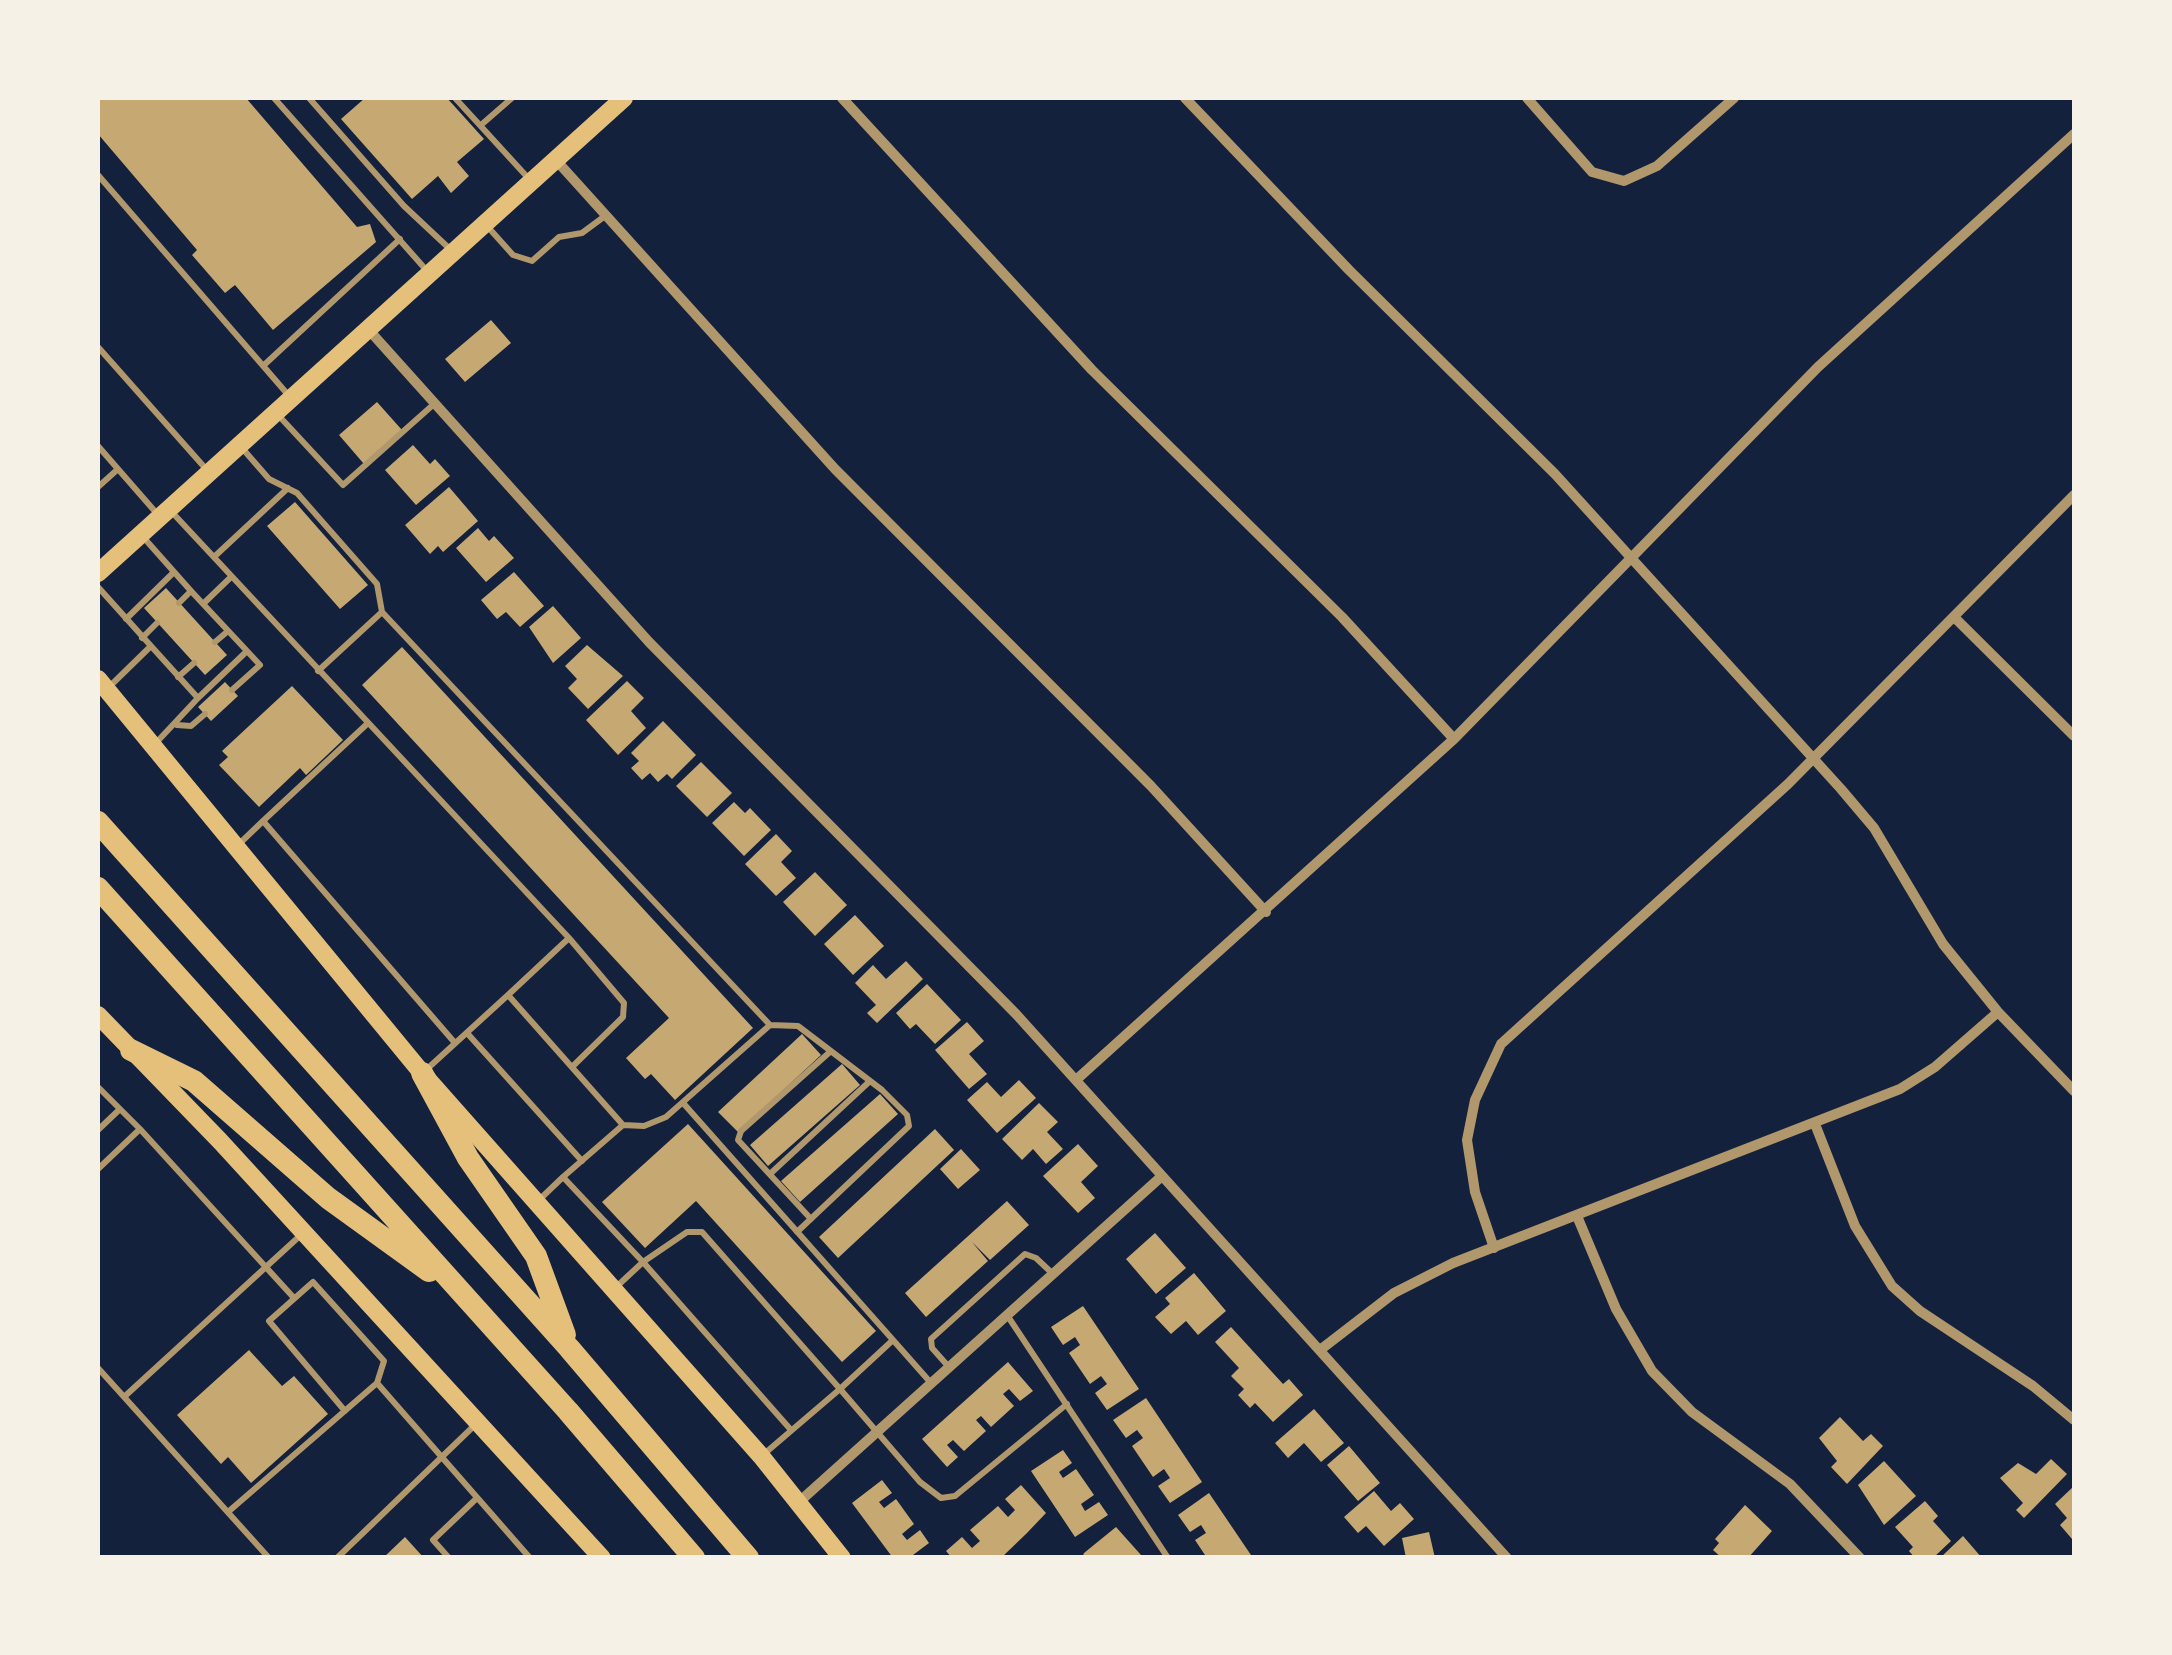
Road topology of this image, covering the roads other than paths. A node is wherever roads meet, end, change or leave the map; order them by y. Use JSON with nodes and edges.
{"nodes":[{"id":1,"x":274,"y":98,"type":"edge"},
{"id":2,"x":309,"y":98,"type":"edge"},
{"id":3,"x":455,"y":98,"type":"edge"},
{"id":4,"x":512,"y":98,"type":"edge"},
{"id":5,"x":624,"y":98,"type":"edge"},
{"id":6,"x":842,"y":98,"type":"edge"},
{"id":7,"x":1185,"y":98,"type":"edge"},
{"id":8,"x":1528,"y":98,"type":"edge"},
{"id":9,"x":1734,"y":98,"type":"edge"},
{"id":10,"x":481,"y":125,"type":"junction"},
{"id":11,"x":2074,"y":134,"type":"edge"},
{"id":12,"x":556,"y":159,"type":"junction"},
{"id":13,"x":98,"y":175,"type":"edge"},
{"id":14,"x":531,"y":181,"type":"junction"},
{"id":15,"x":606,"y":216,"type":"junction"},
{"id":16,"x":484,"y":224,"type":"junction"},
{"id":17,"x":400,"y":239,"type":"junction"},
{"id":18,"x":453,"y":252,"type":"junction"},
{"id":19,"x":429,"y":273,"type":"junction"},
{"id":20,"x":367,"y":328,"type":"junction"},
{"id":21,"x":98,"y":346,"type":"edge"},
{"id":22,"x":263,"y":366,"type":"junction"},
{"id":23,"x":290,"y":398,"type":"junction"},
{"id":24,"x":434,"y":404,"type":"junction"},
{"id":25,"x":275,"y":412,"type":"junction"},
{"id":26,"x":239,"y":444,"type":"junction"},
{"id":27,"x":98,"y":446,"type":"edge"},
{"id":28,"x":118,"y":469,"type":"junction"},
{"id":29,"x":208,"y":472,"type":"junction"},
{"id":30,"x":98,"y":487,"type":"edge"},
{"id":31,"x":288,"y":488,"type":"junction"},
{"id":32,"x":2074,"y":495,"type":"edge"},
{"id":33,"x":163,"y":512,"type":"junction"},
{"id":34,"x":140,"y":534,"type":"junction"},
{"id":35,"x":214,"y":557,"type":"junction"},
{"id":36,"x":1633,"y":558,"type":"junction"},
{"id":37,"x":174,"y":572,"type":"junction"},
{"id":38,"x":98,"y":573,"type":"edge"},
{"id":39,"x":231,"y":576,"type":"junction"},
{"id":40,"x":98,"y":587,"type":"edge"},
{"id":41,"x":191,"y":591,"type":"junction"},
{"id":42,"x":179,"y":603,"type":"dead end"},
{"id":43,"x":203,"y":604,"type":"junction"},
{"id":44,"x":382,"y":612,"type":"junction"},
{"id":45,"x":1954,"y":618,"type":"junction"},
{"id":46,"x":126,"y":619,"type":"junction"},
{"id":47,"x":158,"y":623,"type":"dead end"},
{"id":48,"x":228,"y":631,"type":"junction"},
{"id":49,"x":142,"y":638,"type":"junction"},
{"id":50,"x":215,"y":642,"type":"dead end"},
{"id":51,"x":150,"y":646,"type":"junction"},
{"id":52,"x":247,"y":652,"type":"junction"},
{"id":53,"x":194,"y":663,"type":"dead end"},
{"id":54,"x":318,"y":671,"type":"junction"},
{"id":55,"x":178,"y":677,"type":"junction"},
{"id":56,"x":232,"y":690,"type":"dead end"},
{"id":57,"x":105,"y":693,"type":"edge"},
{"id":58,"x":198,"y":698,"type":"junction"},
{"id":59,"x":205,"y":714,"type":"dead end"},
{"id":60,"x":367,"y":724,"type":"junction"},
{"id":61,"x":177,"y":725,"type":"junction"},
{"id":62,"x":2074,"y":736,"type":"edge"},
{"id":63,"x":1454,"y":739,"type":"junction"},
{"id":64,"x":153,"y":746,"type":"junction"},
{"id":65,"x":1814,"y":759,"type":"junction"},
{"id":66,"x":98,"y":822,"type":"edge"},
{"id":67,"x":263,"y":822,"type":"junction"},
{"id":68,"x":235,"y":847,"type":"junction"},
{"id":69,"x":98,"y":888,"type":"edge"},
{"id":70,"x":1266,"y":912,"type":"junction"},
{"id":71,"x":569,"y":938,"type":"junction"},
{"id":72,"x":508,"y":994,"type":"junction"},
{"id":73,"x":1998,"y":1012,"type":"junction"},
{"id":74,"x":98,"y":1015,"type":"edge"},
{"id":75,"x":770,"y":1025,"type":"junction"},
{"id":76,"x":466,"y":1033,"type":"junction"},
{"id":77,"x":455,"y":1043,"type":"junction"},
{"id":78,"x":132,"y":1050,"type":"junction"},
{"id":79,"x":831,"y":1051,"type":"junction"},
{"id":80,"x":572,"y":1067,"type":"junction"},
{"id":81,"x":422,"y":1073,"type":"junction"},
{"id":82,"x":1076,"y":1080,"type":"junction"},
{"id":83,"x":870,"y":1082,"type":"junction"},
{"id":84,"x":98,"y":1087,"type":"edge"},
{"id":85,"x":2074,"y":1092,"type":"edge"},
{"id":86,"x":684,"y":1104,"type":"junction"},
{"id":87,"x":120,"y":1109,"type":"junction"},
{"id":88,"x":1815,"y":1124,"type":"junction"},
{"id":89,"x":623,"y":1125,"type":"junction"},
{"id":90,"x":140,"y":1129,"type":"junction"},
{"id":91,"x":98,"y":1130,"type":"edge"},
{"id":92,"x":582,"y":1161,"type":"junction"},
{"id":93,"x":98,"y":1168,"type":"edge"},
{"id":94,"x":770,"y":1174,"type":"junction"},
{"id":95,"x":1162,"y":1176,"type":"junction"},
{"id":96,"x":563,"y":1178,"type":"junction"},
{"id":97,"x":537,"y":1202,"type":"junction"},
{"id":98,"x":1578,"y":1216,"type":"junction"},
{"id":99,"x":811,"y":1219,"type":"junction"},
{"id":100,"x":304,"y":1232,"type":"junction"},
{"id":101,"x":798,"y":1232,"type":"junction"},
{"id":102,"x":1494,"y":1248,"type":"junction"},
{"id":103,"x":644,"y":1262,"type":"junction"},
{"id":104,"x":266,"y":1266,"type":"junction"},
{"id":105,"x":1053,"y":1274,"type":"junction"},
{"id":106,"x":614,"y":1289,"type":"junction"},
{"id":107,"x":294,"y":1298,"type":"junction"},
{"id":108,"x":468,"y":1299,"type":"junction"},
{"id":109,"x":1008,"y":1315,"type":"junction"},
{"id":110,"x":893,"y":1340,"type":"junction"},
{"id":111,"x":569,"y":1348,"type":"junction"},
{"id":112,"x":1320,"y":1350,"type":"junction"},
{"id":113,"x":98,"y":1368,"type":"edge"},
{"id":114,"x":949,"y":1368,"type":"junction"},
{"id":115,"x":378,"y":1382,"type":"junction"},
{"id":116,"x":931,"y":1384,"type":"junction"},
{"id":117,"x":840,"y":1389,"type":"junction"},
{"id":118,"x":124,"y":1397,"type":"junction"},
{"id":119,"x":1067,"y":1404,"type":"junction"},
{"id":120,"x":345,"y":1410,"type":"junction"},
{"id":121,"x":2074,"y":1420,"type":"edge"},
{"id":122,"x":478,"y":1422,"type":"junction"},
{"id":123,"x":792,"y":1430,"type":"junction"},
{"id":124,"x":879,"y":1430,"type":"junction"},
{"id":125,"x":442,"y":1456,"type":"junction"},
{"id":126,"x":761,"y":1456,"type":"junction"},
{"id":127,"x":477,"y":1498,"type":"junction"},
{"id":128,"x":799,"y":1502,"type":"junction"},
{"id":129,"x":228,"y":1512,"type":"junction"},
{"id":130,"x":269,"y":1558,"type":"edge"},
{"id":131,"x":337,"y":1558,"type":"edge"},
{"id":132,"x":449,"y":1558,"type":"edge"},
{"id":133,"x":530,"y":1558,"type":"edge"},
{"id":134,"x":602,"y":1558,"type":"edge"},
{"id":135,"x":694,"y":1558,"type":"edge"},
{"id":136,"x":748,"y":1558,"type":"edge"},
{"id":137,"x":842,"y":1558,"type":"edge"},
{"id":138,"x":1168,"y":1558,"type":"edge"},
{"id":139,"x":1507,"y":1558,"type":"edge"},
{"id":140,"x":1860,"y":1558,"type":"edge"}],
"edges":[{"from":1,"to":17,"type":"lane"},
{"from":2,"to":18,"type":"lane"},
{"from":3,"to":10,"type":"lane"},
{"from":4,"to":10,"type":"lane"},
{"from":5,"to":12,"type":"main road"},
{"from":6,"to":63,"type":"street"},
{"from":7,"to":36,"type":"street"},
{"from":8,"to":9,"type":"street"},
{"from":10,"to":14,"type":"lane"},
{"from":11,"to":36,"type":"street"},
{"from":12,"to":14,"type":"main road"},
{"from":12,"to":15,"type":"street"},
{"from":13,"to":22,"type":"lane"},
{"from":14,"to":16,"type":"main road"},
{"from":15,"to":16,"type":"lane"},
{"from":15,"to":70,"type":"street"},
{"from":16,"to":18,"type":"main road"},
{"from":17,"to":19,"type":"lane"},
{"from":17,"to":22,"type":"lane"},
{"from":18,"to":19,"type":"main road"},
{"from":19,"to":20,"type":"main road"},
{"from":20,"to":23,"type":"main road"},
{"from":20,"to":24,"type":"street"},
{"from":21,"to":29,"type":"lane"},
{"from":22,"to":23,"type":"lane"},
{"from":23,"to":25,"type":"main road"},
{"from":24,"to":25,"type":"lane"},
{"from":24,"to":82,"type":"street"},
{"from":25,"to":26,"type":"main road"},
{"from":26,"to":29,"type":"main road"},
{"from":26,"to":31,"type":"lane"},
{"from":27,"to":28,"type":"lane"},
{"from":28,"to":30,"type":"lane"},
{"from":28,"to":33,"type":"lane"},
{"from":29,"to":33,"type":"main road"},
{"from":31,"to":35,"type":"lane"},
{"from":31,"to":44,"type":"lane"},
{"from":32,"to":45,"type":"street"},
{"from":33,"to":34,"type":"main road"},
{"from":33,"to":35,"type":"lane"},
{"from":34,"to":37,"type":"lane"},
{"from":34,"to":38,"type":"main road"},
{"from":35,"to":39,"type":"lane"},
{"from":36,"to":63,"type":"street"},
{"from":36,"to":65,"type":"street"},
{"from":37,"to":41,"type":"lane"},
{"from":37,"to":46,"type":"lane"},
{"from":39,"to":43,"type":"lane"},
{"from":39,"to":54,"type":"lane"},
{"from":40,"to":46,"type":"lane"},
{"from":41,"to":42,"type":"lane"},
{"from":41,"to":43,"type":"lane"},
{"from":43,"to":48,"type":"lane"},
{"from":44,"to":54,"type":"lane"},
{"from":44,"to":75,"type":"lane"},
{"from":45,"to":62,"type":"street"},
{"from":45,"to":65,"type":"street"},
{"from":46,"to":49,"type":"lane"},
{"from":47,"to":49,"type":"lane"},
{"from":48,"to":50,"type":"lane"},
{"from":48,"to":52,"type":"lane"},
{"from":49,"to":51,"type":"lane"},
{"from":51,"to":55,"type":"lane"},
{"from":51,"to":57,"type":"lane"},
{"from":52,"to":56,"type":"lane"},
{"from":52,"to":58,"type":"lane"},
{"from":53,"to":55,"type":"lane"},
{"from":54,"to":60,"type":"lane"},
{"from":55,"to":58,"type":"lane"},
{"from":57,"to":64,"type":"main road"},
{"from":58,"to":61,"type":"lane"},
{"from":59,"to":61,"type":"lane"},
{"from":60,"to":67,"type":"lane"},
{"from":60,"to":71,"type":"lane"},
{"from":61,"to":64,"type":"lane"},
{"from":63,"to":70,"type":"street"},
{"from":64,"to":68,"type":"main road"},
{"from":65,"to":73,"type":"street"},
{"from":65,"to":102,"type":"street"},
{"from":66,"to":111,"type":"highway"},
{"from":67,"to":68,"type":"lane"},
{"from":67,"to":77,"type":"lane"},
{"from":68,"to":81,"type":"main road"},
{"from":69,"to":108,"type":"highway"},
{"from":70,"to":82,"type":"street"},
{"from":71,"to":72,"type":"lane"},
{"from":71,"to":80,"type":"lane"},
{"from":72,"to":76,"type":"lane"},
{"from":72,"to":80,"type":"lane"},
{"from":73,"to":85,"type":"street"},
{"from":73,"to":88,"type":"street"},
{"from":74,"to":78,"type":"main road"},
{"from":75,"to":79,"type":"lane"},
{"from":75,"to":86,"type":"lane"},
{"from":76,"to":77,"type":"lane"},
{"from":76,"to":92,"type":"lane"},
{"from":77,"to":81,"type":"lane"},
{"from":78,"to":100,"type":"main road"},
{"from":78,"to":108,"type":"highway"},
{"from":79,"to":83,"type":"lane"},
{"from":79,"to":94,"type":"lane"},
{"from":80,"to":89,"type":"lane"},
{"from":81,"to":97,"type":"main road"},
{"from":81,"to":111,"type":"highway"},
{"from":82,"to":95,"type":"street"},
{"from":83,"to":94,"type":"lane"},
{"from":83,"to":99,"type":"lane"},
{"from":84,"to":87,"type":"lane"},
{"from":86,"to":89,"type":"lane"},
{"from":86,"to":101,"type":"lane"},
{"from":87,"to":90,"type":"lane"},
{"from":87,"to":91,"type":"lane"},
{"from":88,"to":98,"type":"street"},
{"from":88,"to":121,"type":"street"},
{"from":89,"to":92,"type":"lane"},
{"from":90,"to":93,"type":"lane"},
{"from":90,"to":104,"type":"lane"},
{"from":92,"to":96,"type":"lane"},
{"from":94,"to":99,"type":"lane"},
{"from":95,"to":105,"type":"street"},
{"from":95,"to":112,"type":"street"},
{"from":96,"to":97,"type":"lane"},
{"from":96,"to":103,"type":"lane"},
{"from":97,"to":106,"type":"main road"},
{"from":98,"to":102,"type":"street"},
{"from":98,"to":140,"type":"street"},
{"from":99,"to":101,"type":"lane"},
{"from":100,"to":104,"type":"lane"},
{"from":100,"to":122,"type":"main road"},
{"from":101,"to":110,"type":"lane"},
{"from":102,"to":112,"type":"street"},
{"from":103,"to":106,"type":"lane"},
{"from":103,"to":117,"type":"lane"},
{"from":103,"to":123,"type":"lane"},
{"from":104,"to":107,"type":"lane"},
{"from":104,"to":118,"type":"lane"},
{"from":105,"to":109,"type":"street"},
{"from":105,"to":114,"type":"lane"},
{"from":106,"to":126,"type":"main road"},
{"from":107,"to":115,"type":"lane"},
{"from":107,"to":120,"type":"lane"},
{"from":108,"to":135,"type":"highway"},
{"from":109,"to":114,"type":"street"},
{"from":109,"to":119,"type":"lane"},
{"from":110,"to":116,"type":"lane"},
{"from":110,"to":117,"type":"lane"},
{"from":111,"to":136,"type":"highway"},
{"from":112,"to":139,"type":"street"},
{"from":113,"to":118,"type":"lane"},
{"from":114,"to":116,"type":"street"},
{"from":115,"to":120,"type":"lane"},
{"from":115,"to":125,"type":"lane"},
{"from":116,"to":124,"type":"street"},
{"from":117,"to":123,"type":"lane"},
{"from":117,"to":124,"type":"lane"},
{"from":118,"to":129,"type":"lane"},
{"from":119,"to":124,"type":"lane"},
{"from":119,"to":138,"type":"lane"},
{"from":120,"to":129,"type":"lane"},
{"from":122,"to":125,"type":"lane"},
{"from":122,"to":134,"type":"main road"},
{"from":123,"to":126,"type":"lane"},
{"from":124,"to":128,"type":"street"},
{"from":125,"to":127,"type":"lane"},
{"from":125,"to":131,"type":"lane"},
{"from":126,"to":128,"type":"main road"},
{"from":127,"to":132,"type":"lane"},
{"from":127,"to":133,"type":"lane"},
{"from":128,"to":137,"type":"main road"},
{"from":129,"to":130,"type":"lane"}]}
